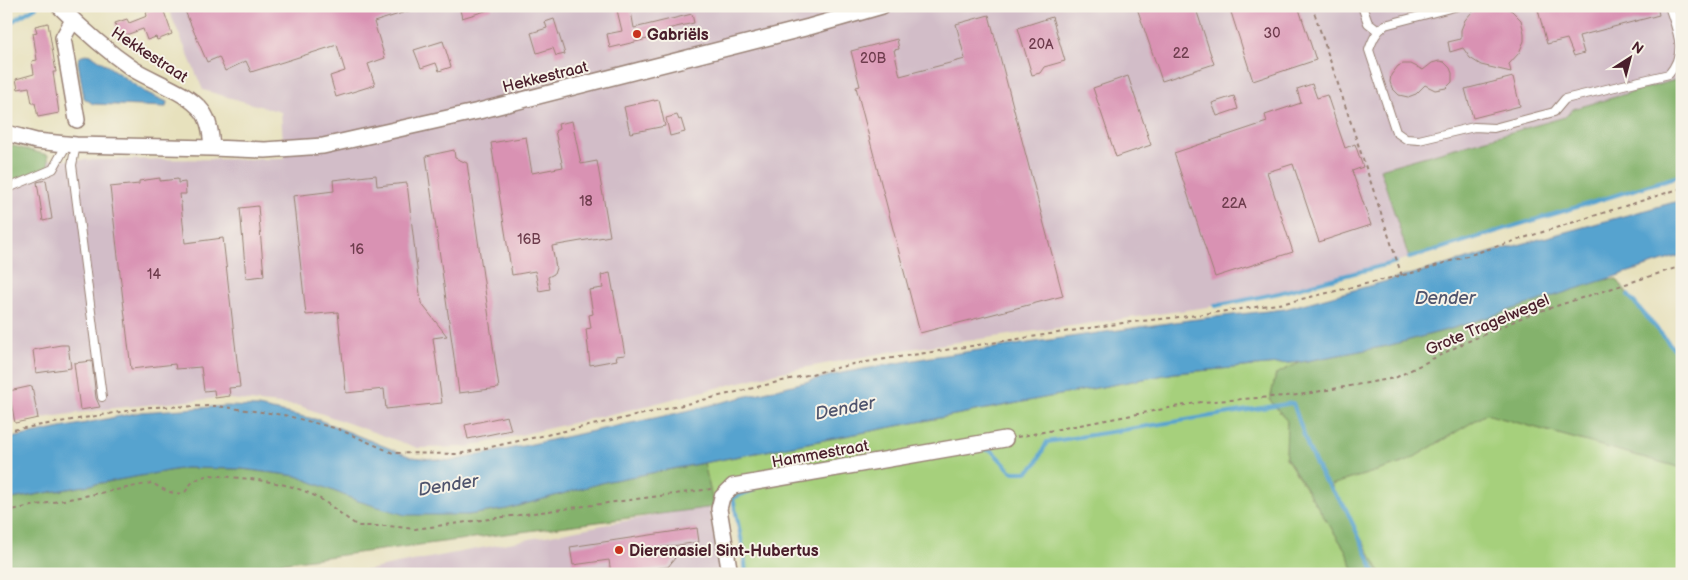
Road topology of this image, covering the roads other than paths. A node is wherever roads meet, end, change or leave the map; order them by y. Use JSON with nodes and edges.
{"nodes":[{"id":1,"x":60,"y":6,"type":"edge"},
{"id":2,"x":882,"y":6,"type":"edge"},
{"id":3,"x":1362,"y":6,"type":"edge"},
{"id":4,"x":1458,"y":6,"type":"edge"},
{"id":5,"x":1669,"y":6,"type":"edge"},
{"id":6,"x":72,"y":20,"type":"junction"},
{"id":7,"x":1377,"y":30,"type":"junction"},
{"id":8,"x":77,"y":120,"type":"dead end"},
{"id":9,"x":6,"y":133,"type":"edge"},
{"id":10,"x":72,"y":145,"type":"junction"},
{"id":11,"x":212,"y":148,"type":"junction"},
{"id":12,"x":6,"y":189,"type":"edge"},
{"id":13,"x":102,"y":396,"type":"dead end"},
{"id":14,"x":1005,"y":440,"type":"road end"},
{"id":15,"x":730,"y":574,"type":"edge"}],
"edges":[{"from":1,"to":6,"type":"street","name":"Hekkestraat"},
{"from":2,"to":11,"type":"street","name":"Hekkestraat"},
{"from":3,"to":7,"type":"lane"},
{"from":4,"to":7,"type":"lane"},
{"from":5,"to":7,"type":"lane"},
{"from":6,"to":8,"type":"street"},
{"from":6,"to":11,"type":"street","name":"Hekkestraat"},
{"from":9,"to":10,"type":"street","name":"Hekkestraat"},
{"from":10,"to":11,"type":"street","name":"Hekkestraat"},
{"from":10,"to":12,"type":"lane"},
{"from":10,"to":13,"type":"lane"},
{"from":14,"to":15,"type":"street","name":"Hammestraat"}]}
